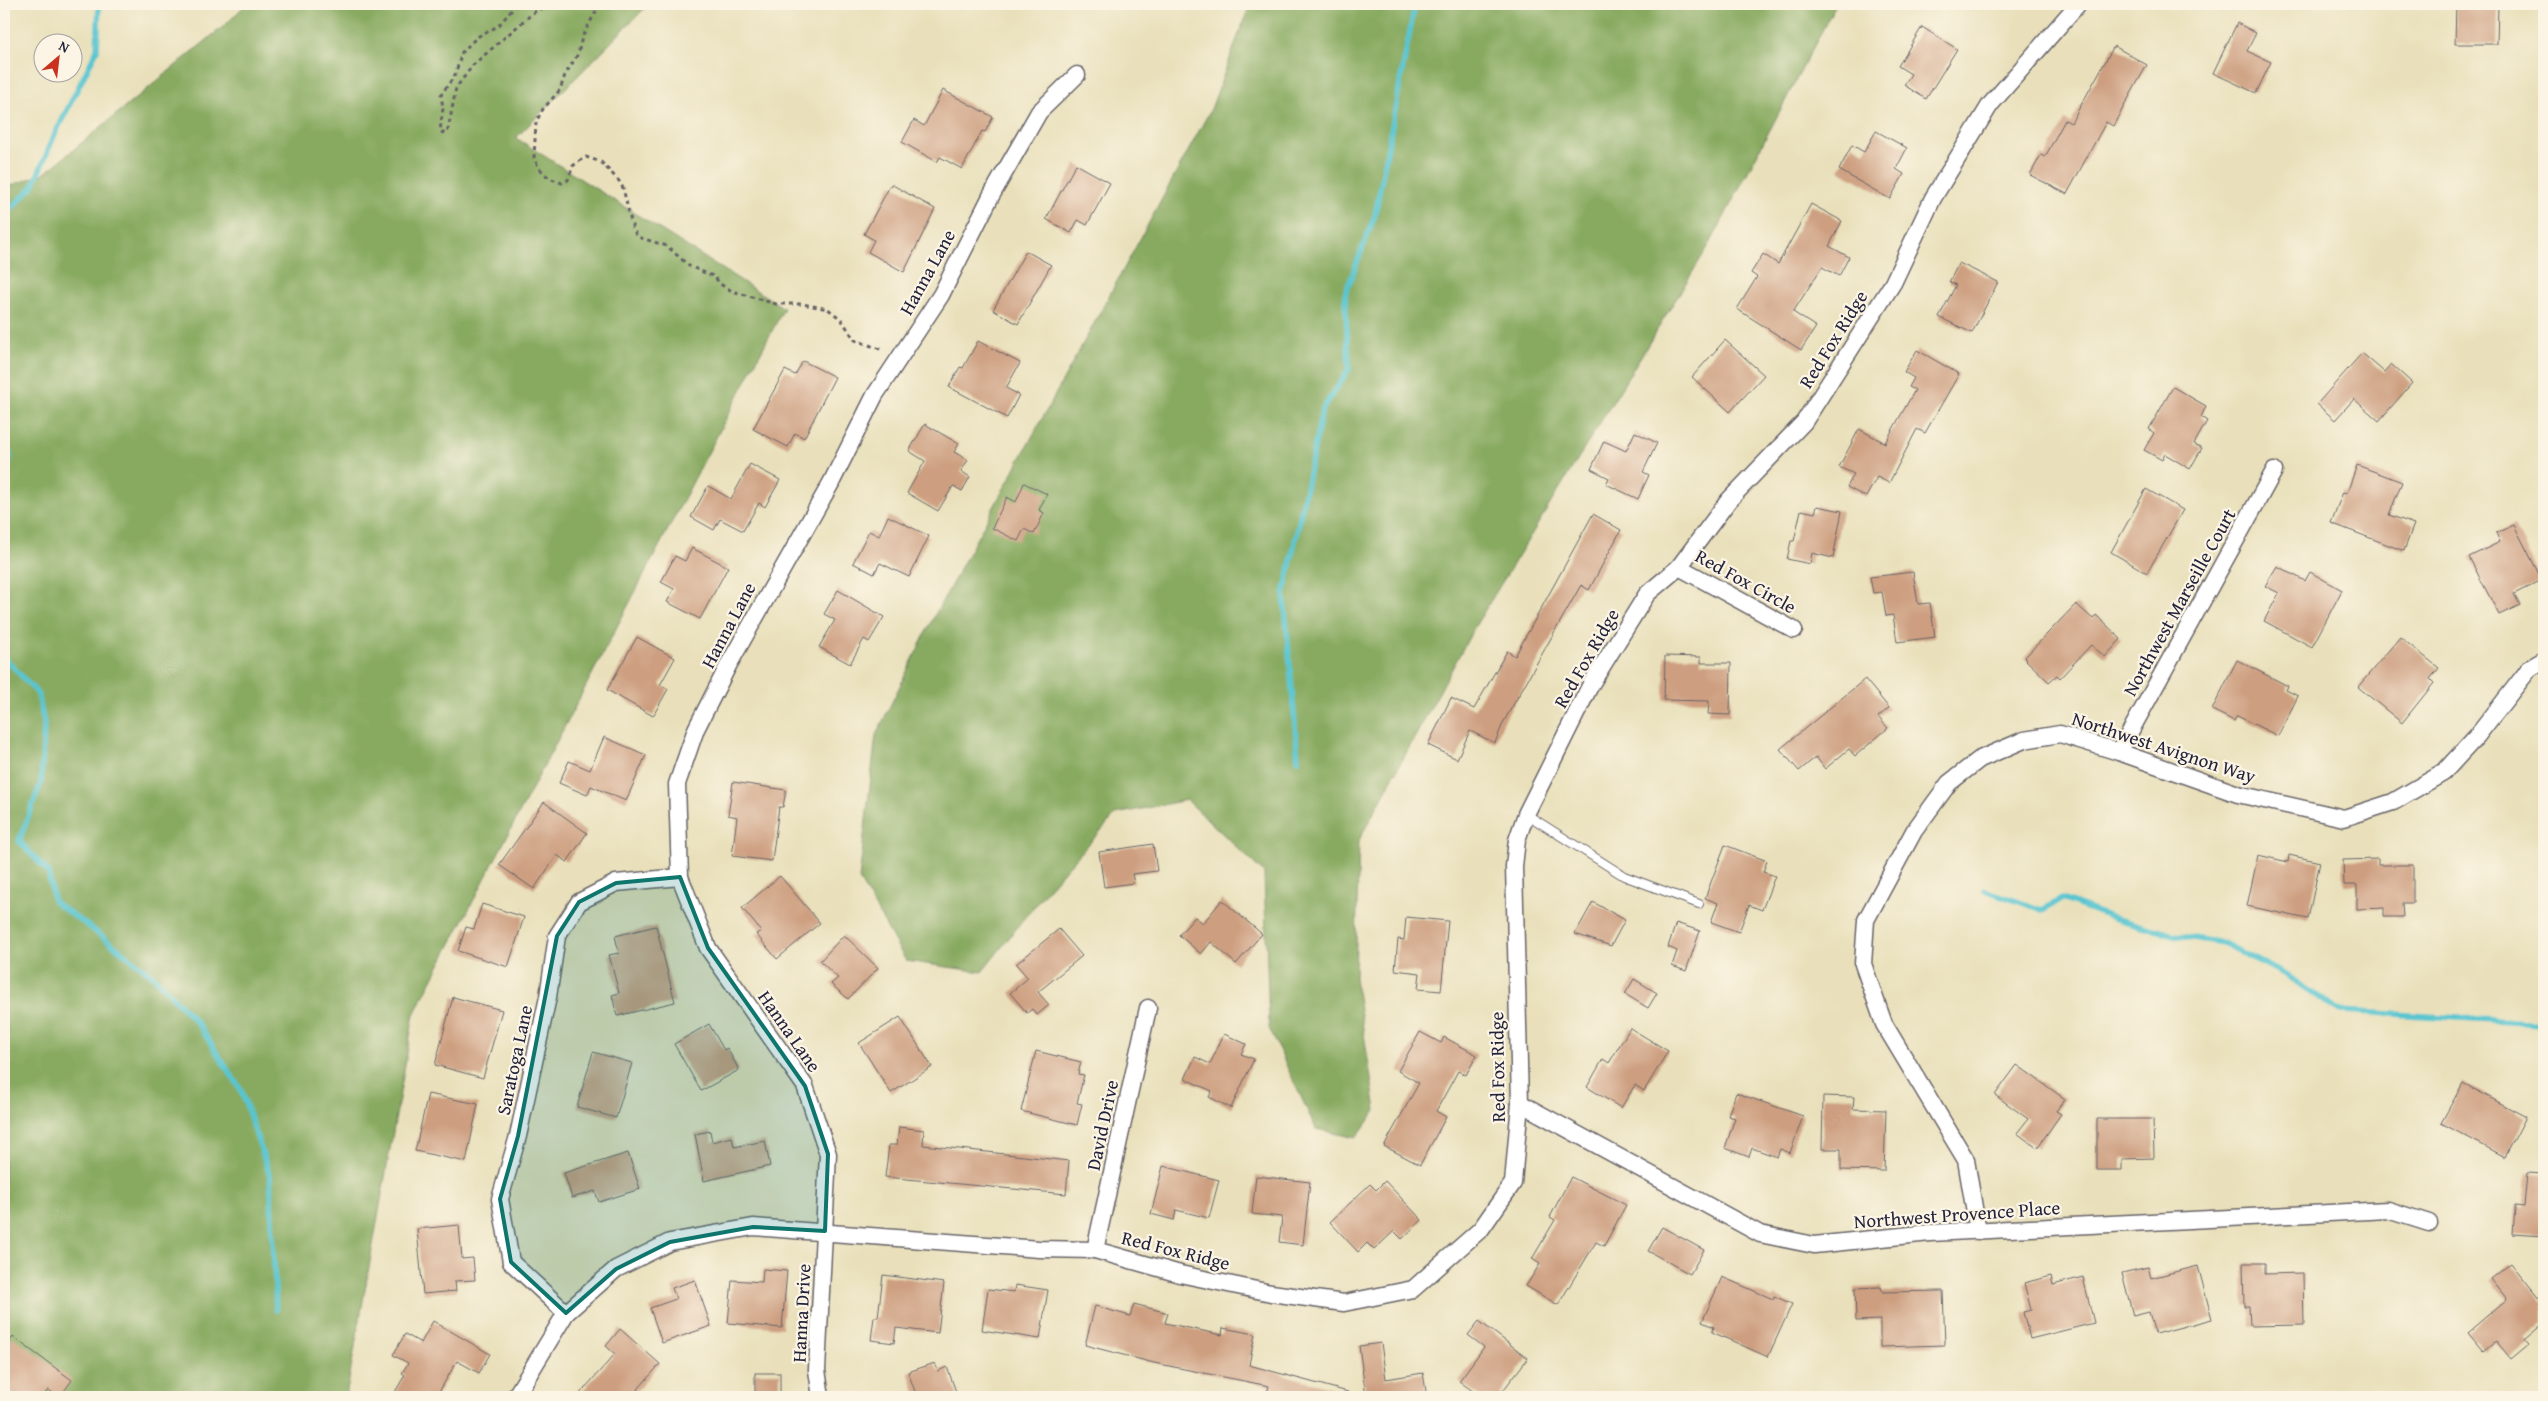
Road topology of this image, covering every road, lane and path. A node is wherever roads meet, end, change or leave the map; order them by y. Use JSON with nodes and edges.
{"nodes":[{"id":1,"x":517,"y":4,"type":"edge"},
{"id":2,"x":554,"y":4,"type":"edge"},
{"id":3,"x":600,"y":4,"type":"edge"},
{"id":4,"x":2078,"y":4,"type":"edge"},
{"id":5,"x":1076,"y":75,"type":"dead end"},
{"id":6,"x":899,"y":358,"type":"junction"},
{"id":7,"x":2274,"y":471,"type":"dead end"},
{"id":8,"x":1678,"y":567,"type":"junction"},
{"id":9,"x":1794,"y":630,"type":"dead end"},
{"id":10,"x":2544,"y":660,"type":"edge"},
{"id":11,"x":2120,"y":752,"type":"junction"},
{"id":12,"x":1526,"y":814,"type":"junction"},
{"id":13,"x":680,"y":877,"type":"junction"},
{"id":14,"x":1699,"y":904,"type":"dead end"},
{"id":15,"x":1148,"y":1008,"type":"dead end"},
{"id":16,"x":1520,"y":1103,"type":"junction"},
{"id":17,"x":2430,"y":1222,"type":"dead end"},
{"id":18,"x":826,"y":1231,"type":"junction"},
{"id":19,"x":1978,"y":1231,"type":"junction"},
{"id":20,"x":1095,"y":1250,"type":"junction"},
{"id":21,"x":566,"y":1313,"type":"junction"},
{"id":22,"x":515,"y":1397,"type":"edge"},
{"id":23,"x":821,"y":1397,"type":"edge"}],
"edges":[{"from":1,"to":2,"type":"path"},
{"from":3,"to":6,"type":"path"},
{"from":4,"to":8,"type":"street","name":"Red Fox Ridge"},
{"from":5,"to":6,"type":"street","name":"Hanna Lane"},
{"from":6,"to":13,"type":"street","name":"Hanna Lane"},
{"from":7,"to":11,"type":"street","name":"Northwest Marseille Court"},
{"from":8,"to":9,"type":"street","name":"Red Fox Circle"},
{"from":8,"to":12,"type":"street","name":"Red Fox Ridge"},
{"from":10,"to":11,"type":"street","name":"Northwest Avignon Way"},
{"from":11,"to":19,"type":"street","name":"Northwest Avignon Way"},
{"from":12,"to":14,"type":"lane"},
{"from":12,"to":16,"type":"street","name":"Red Fox Ridge"},
{"from":13,"to":18,"type":"street","name":"Hanna Lane"},
{"from":13,"to":21,"type":"street","name":"Saratoga Lane"},
{"from":15,"to":20,"type":"street","name":"David Drive"},
{"from":16,"to":19,"type":"street","name":"Northwest Provence Place"},
{"from":16,"to":20,"type":"street","name":"Red Fox Ridge"},
{"from":17,"to":19,"type":"street","name":"Northwest Provence Place"},
{"from":18,"to":20,"type":"street","name":"Red Fox Ridge"},
{"from":18,"to":21,"type":"street","name":"Red Fox Ridge"},
{"from":18,"to":23,"type":"street","name":"Hanna Drive"},
{"from":21,"to":22,"type":"street","name":"Red Fox Ridge"}]}
